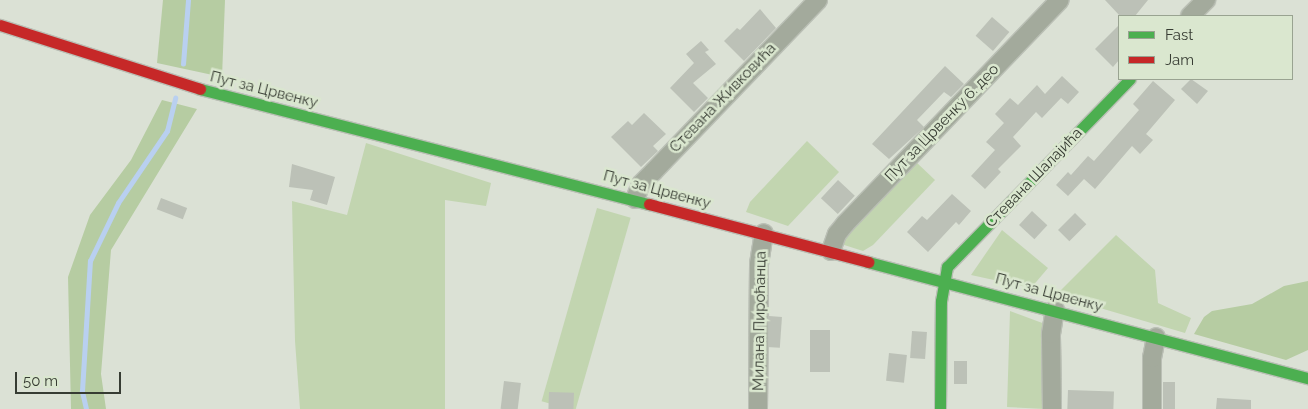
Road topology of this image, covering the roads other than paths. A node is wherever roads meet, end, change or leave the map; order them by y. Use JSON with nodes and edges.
{"nodes":[{"id":1,"x":818,"y":0,"type":"edge"},
{"id":2,"x":1060,"y":0,"type":"edge"},
{"id":3,"x":1206,"y":0,"type":"edge"},
{"id":4,"x":1191,"y":15,"type":"edge"},
{"id":5,"x":0,"y":25,"type":"edge"},
{"id":6,"x":1129,"y":80,"type":"edge"},
{"id":7,"x":635,"y":199,"type":"junction"},
{"id":8,"x":764,"y":233,"type":"junction"},
{"id":9,"x":831,"y":251,"type":"junction"},
{"id":10,"x":943,"y":280,"type":"junction"},
{"id":11,"x":1055,"y":309,"type":"junction"},
{"id":12,"x":1156,"y":337,"type":"junction"},
{"id":13,"x":1308,"y":378,"type":"edge"},
{"id":14,"x":758,"y":409,"type":"edge"},
{"id":15,"x":940,"y":409,"type":"edge"},
{"id":16,"x":1052,"y":409,"type":"edge"},
{"id":17,"x":1152,"y":409,"type":"edge"}],
"edges":[{"from":1,"to":7,"type":"street","name":"Стевана Живковића"},
{"from":2,"to":9,"type":"street","name":"Пут за Црвенку 6. део"},
{"from":3,"to":4,"type":"street"},
{"from":5,"to":7,"type":"street","name":"Пут за Црвенку"},
{"from":6,"to":10,"type":"street","name":"Стевана Шалајића"},
{"from":7,"to":8,"type":"street","name":"Пут за Црвенку"},
{"from":8,"to":9,"type":"street","name":"Пут за Црвенку"},
{"from":8,"to":14,"type":"street","name":"Милана Пироћанца"},
{"from":9,"to":10,"type":"street","name":"Пут за Црвенку"},
{"from":10,"to":11,"type":"street","name":"Пут за Црвенку"},
{"from":10,"to":15,"type":"street"},
{"from":11,"to":12,"type":"street","name":"Пут за Црвенку"},
{"from":11,"to":16,"type":"street"},
{"from":12,"to":13,"type":"street","name":"Пут за Црвенку"},
{"from":12,"to":17,"type":"street"}]}
